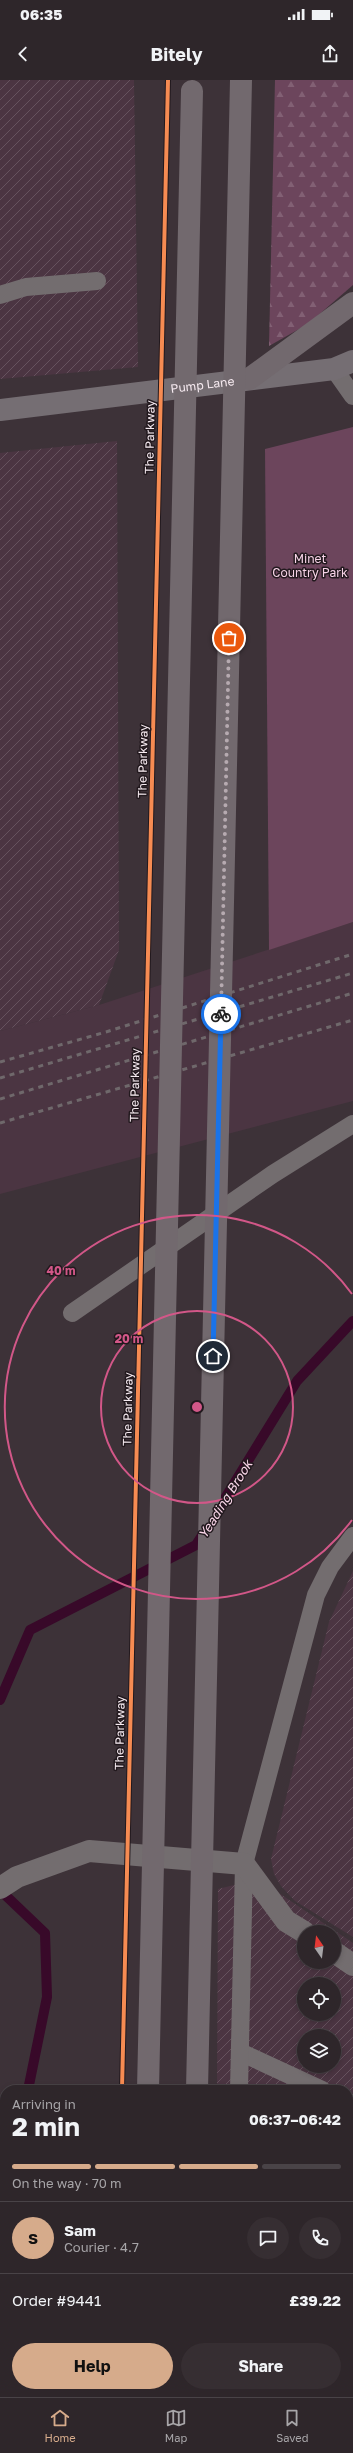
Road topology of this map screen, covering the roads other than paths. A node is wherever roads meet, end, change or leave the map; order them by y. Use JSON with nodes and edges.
{"nodes":[{"id":1,"x":192,"y":80,"type":"edge"},
{"id":2,"x":241,"y":80,"type":"edge"},
{"id":3,"x":97,"y":281,"type":"dead end"},
{"id":4,"x":0,"y":295,"type":"edge"},
{"id":5,"x":353,"y":303,"type":"edge"},
{"id":6,"x":347,"y":369,"type":"edge"},
{"id":7,"x":249,"y":379,"type":"junction"},
{"id":8,"x":353,"y":396,"type":"edge"},
{"id":9,"x":0,"y":410,"type":"edge"},
{"id":10,"x":353,"y":1124,"type":"edge"},
{"id":11,"x":72,"y":1313,"type":"dead end"},
{"id":12,"x":353,"y":1536,"type":"edge"},
{"id":13,"x":244,"y":1864,"type":"junction"},
{"id":14,"x":8,"y":1882,"type":"edge"},
{"id":15,"x":297,"y":1928,"type":"edge"},
{"id":16,"x":341,"y":1957,"type":"edge"},
{"id":17,"x":353,"y":1965,"type":"edge"},
{"id":18,"x":240,"y":2052,"type":"junction"},
{"id":19,"x":148,"y":2085,"type":"edge"},
{"id":20,"x":196,"y":2085,"type":"edge"},
{"id":21,"x":239,"y":2085,"type":"edge"},
{"id":22,"x":311,"y":2085,"type":"edge"}],
"edges":[{"from":1,"to":19,"type":"highway","bridge":true},
{"from":2,"to":20,"type":"highway","bridge":true},
{"from":3,"to":4,"type":"lane"},
{"from":5,"to":7,"type":"highway"},
{"from":6,"to":7,"type":"street","name":"Pump Lane"},
{"from":6,"to":8,"type":"lane"},
{"from":7,"to":9,"type":"street","name":"Pump Lane"},
{"from":10,"to":11,"type":"lane"},
{"from":12,"to":13,"type":"lane"},
{"from":13,"to":14,"type":"street"},
{"from":13,"to":15,"type":"street"},
{"from":13,"to":18,"type":"lane"},
{"from":16,"to":17,"type":"street"},
{"from":18,"to":21,"type":"lane"},
{"from":18,"to":22,"type":"lane"}]}
